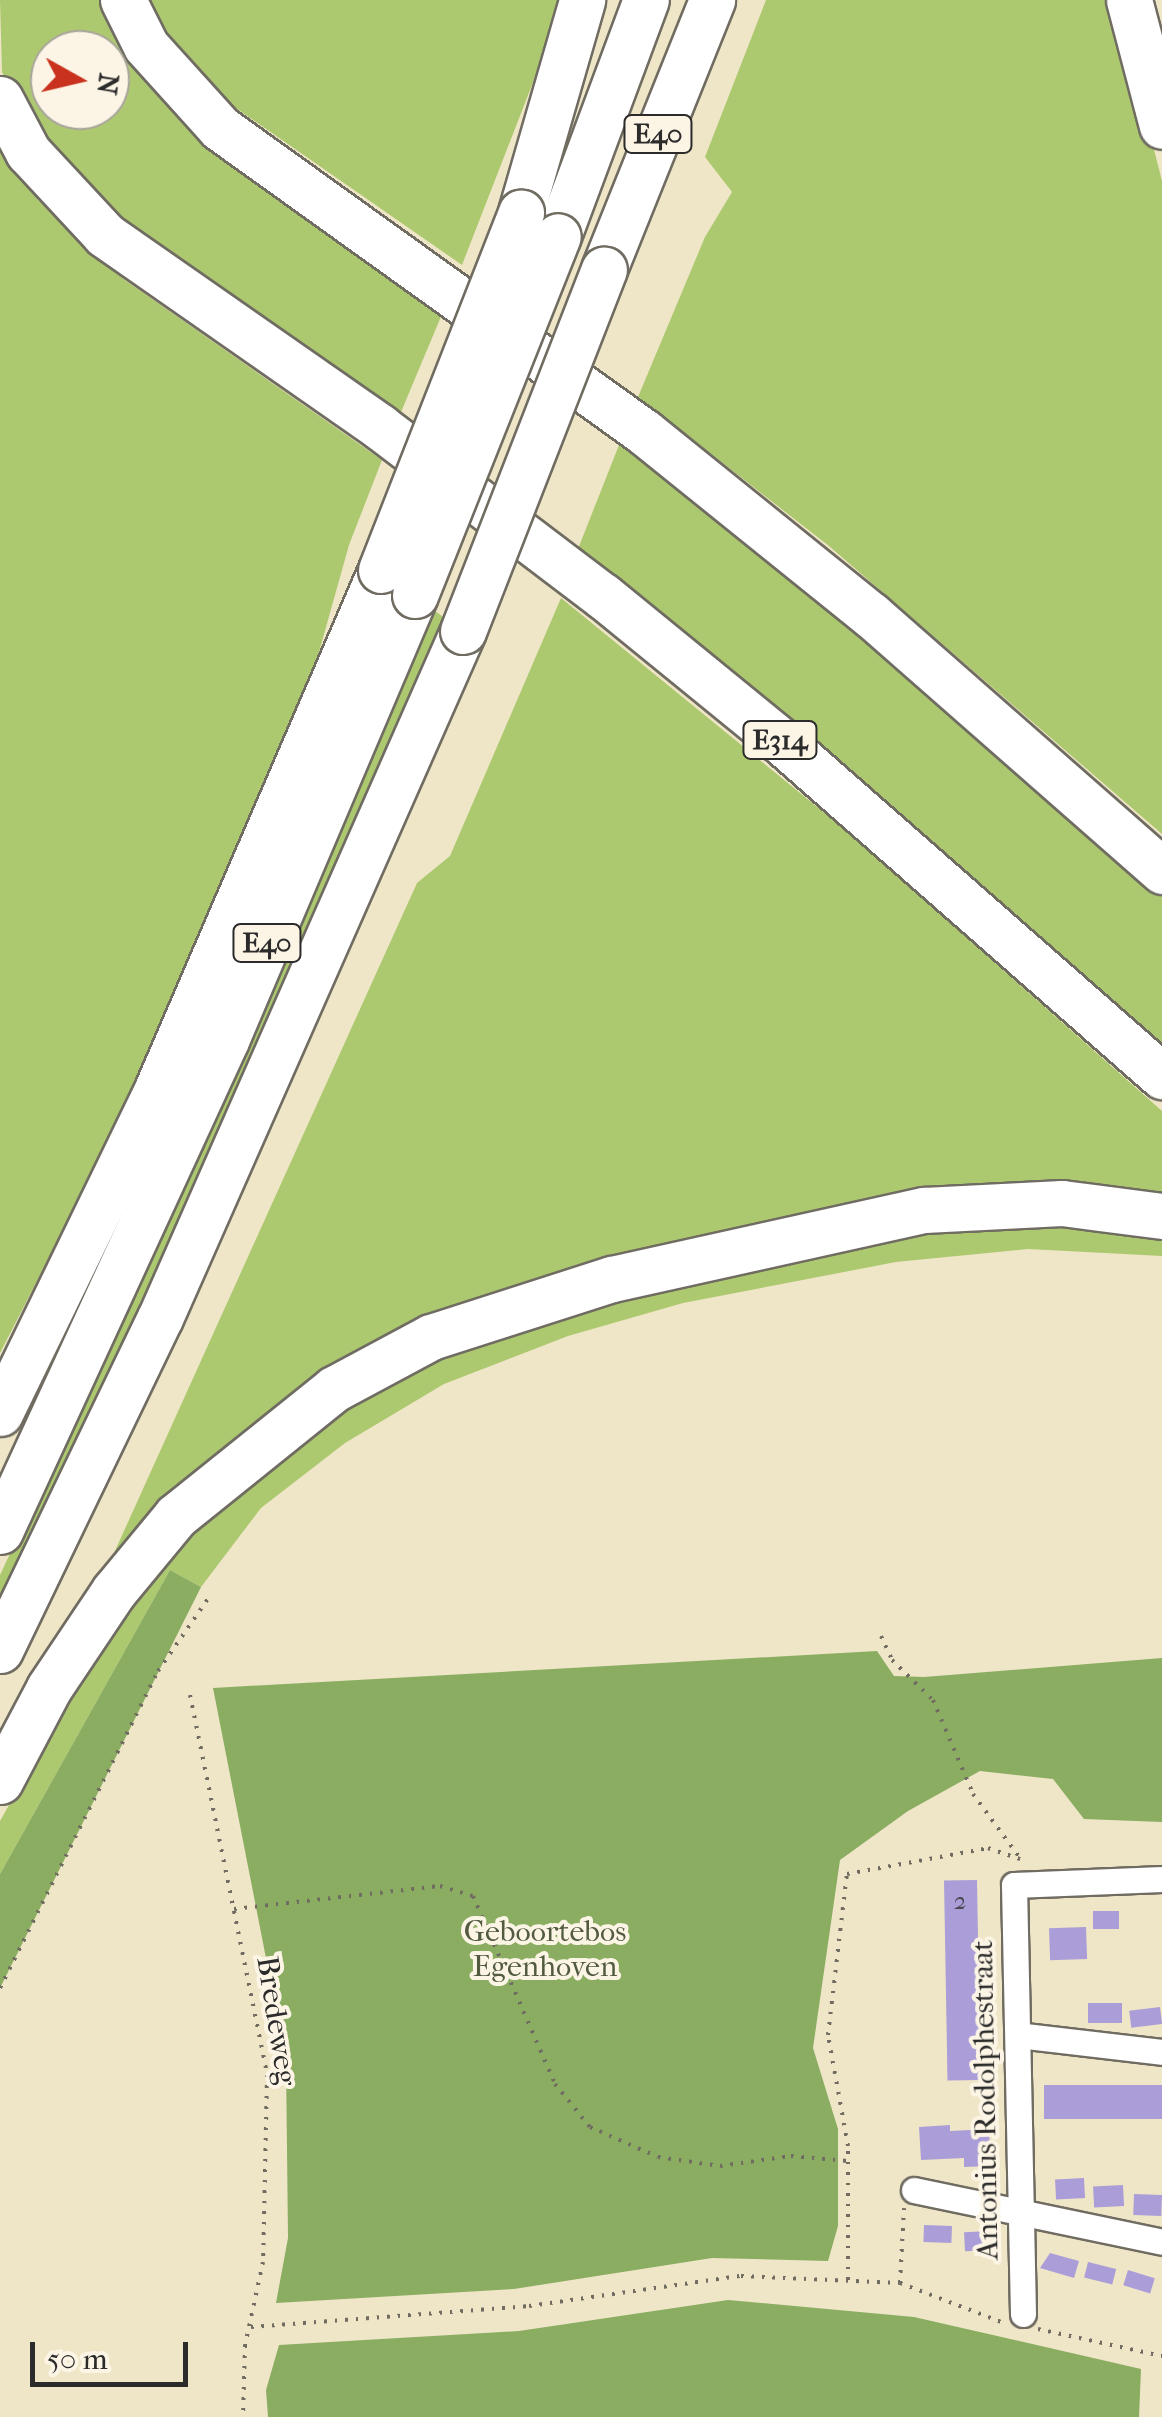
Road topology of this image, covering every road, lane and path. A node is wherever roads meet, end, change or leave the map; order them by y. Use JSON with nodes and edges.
{"nodes":[{"id":1,"x":123,"y":0,"type":"edge"},
{"id":2,"x":582,"y":0,"type":"edge"},
{"id":3,"x":646,"y":0,"type":"edge"},
{"id":4,"x":712,"y":0,"type":"edge"},
{"id":5,"x":1129,"y":0,"type":"edge"},
{"id":6,"x":0,"y":99,"type":"edge"},
{"id":7,"x":1162,"y":126,"type":"edge"},
{"id":8,"x":539,"y":224,"type":"junction"},
{"id":9,"x":398,"y":583,"type":"junction"},
{"id":10,"x":1162,"y":871,"type":"edge"},
{"id":11,"x":1162,"y":1076,"type":"edge"},
{"id":12,"x":1162,"y":1216,"type":"edge"},
{"id":13,"x":0,"y":1413,"type":"edge"},
{"id":14,"x":0,"y":1531,"type":"edge"},
{"id":15,"x":210,"y":1596,"type":"dead end"},
{"id":16,"x":881,"y":1636,"type":"dead end"},
{"id":17,"x":0,"y":1650,"type":"edge"},
{"id":18,"x":190,"y":1695,"type":"dead end"},
{"id":19,"x":0,"y":1781,"type":"edge"},
{"id":20,"x":1020,"y":1859,"type":"junction"},
{"id":21,"x":1162,"y":1880,"type":"edge"},
{"id":22,"x":1024,"y":1885,"type":"junction"},
{"id":23,"x":234,"y":1909,"type":"junction"},
{"id":24,"x":0,"y":1988,"type":"edge"},
{"id":25,"x":1018,"y":2035,"type":"junction"},
{"id":26,"x":1162,"y":2052,"type":"edge"},
{"id":27,"x":848,"y":2161,"type":"junction"},
{"id":28,"x":914,"y":2190,"type":"joint"},
{"id":29,"x":1020,"y":2213,"type":"junction"},
{"id":30,"x":1162,"y":2242,"type":"edge"},
{"id":31,"x":900,"y":2283,"type":"dead end"},
{"id":32,"x":1022,"y":2314,"type":"dead end"},
{"id":33,"x":251,"y":2327,"type":"junction"},
{"id":34,"x":243,"y":2417,"type":"edge"}],
"edges":[{"from":1,"to":10,"type":"highway"},
{"from":2,"to":8,"type":"highway"},
{"from":3,"to":8,"type":"highway","number":"E40"},
{"from":4,"to":17,"type":"highway","number":"E40","bridge":true},
{"from":5,"to":7,"type":"highway"},
{"from":6,"to":11,"type":"highway","number":"E314"},
{"from":8,"to":9,"type":"highway","number":"E40","bridge":true},
{"from":9,"to":13,"type":"highway"},
{"from":9,"to":14,"type":"highway","number":"E40"},
{"from":12,"to":19,"type":"highway"},
{"from":15,"to":24,"type":"path"},
{"from":16,"to":20,"type":"path"},
{"from":18,"to":23,"type":"path","name":"Bredeweg"},
{"from":20,"to":22,"type":"path"},
{"from":20,"to":27,"type":"path"},
{"from":21,"to":22,"type":"street"},
{"from":22,"to":25,"type":"street","name":"Antonius Rodolphestraat"},
{"from":23,"to":27,"type":"path"},
{"from":23,"to":33,"type":"path","name":"Bredeweg"},
{"from":25,"to":26,"type":"street"},
{"from":25,"to":29,"type":"street","name":"Antonius Rodolphestraat"},
{"from":27,"to":33,"type":"path"},
{"from":28,"to":29,"type":"street"},
{"from":28,"to":31,"type":"path"},
{"from":29,"to":30,"type":"street"},
{"from":29,"to":32,"type":"street","name":"Antonius Rodolphestraat"},
{"from":33,"to":34,"type":"path","name":"Bredeweg"}]}
